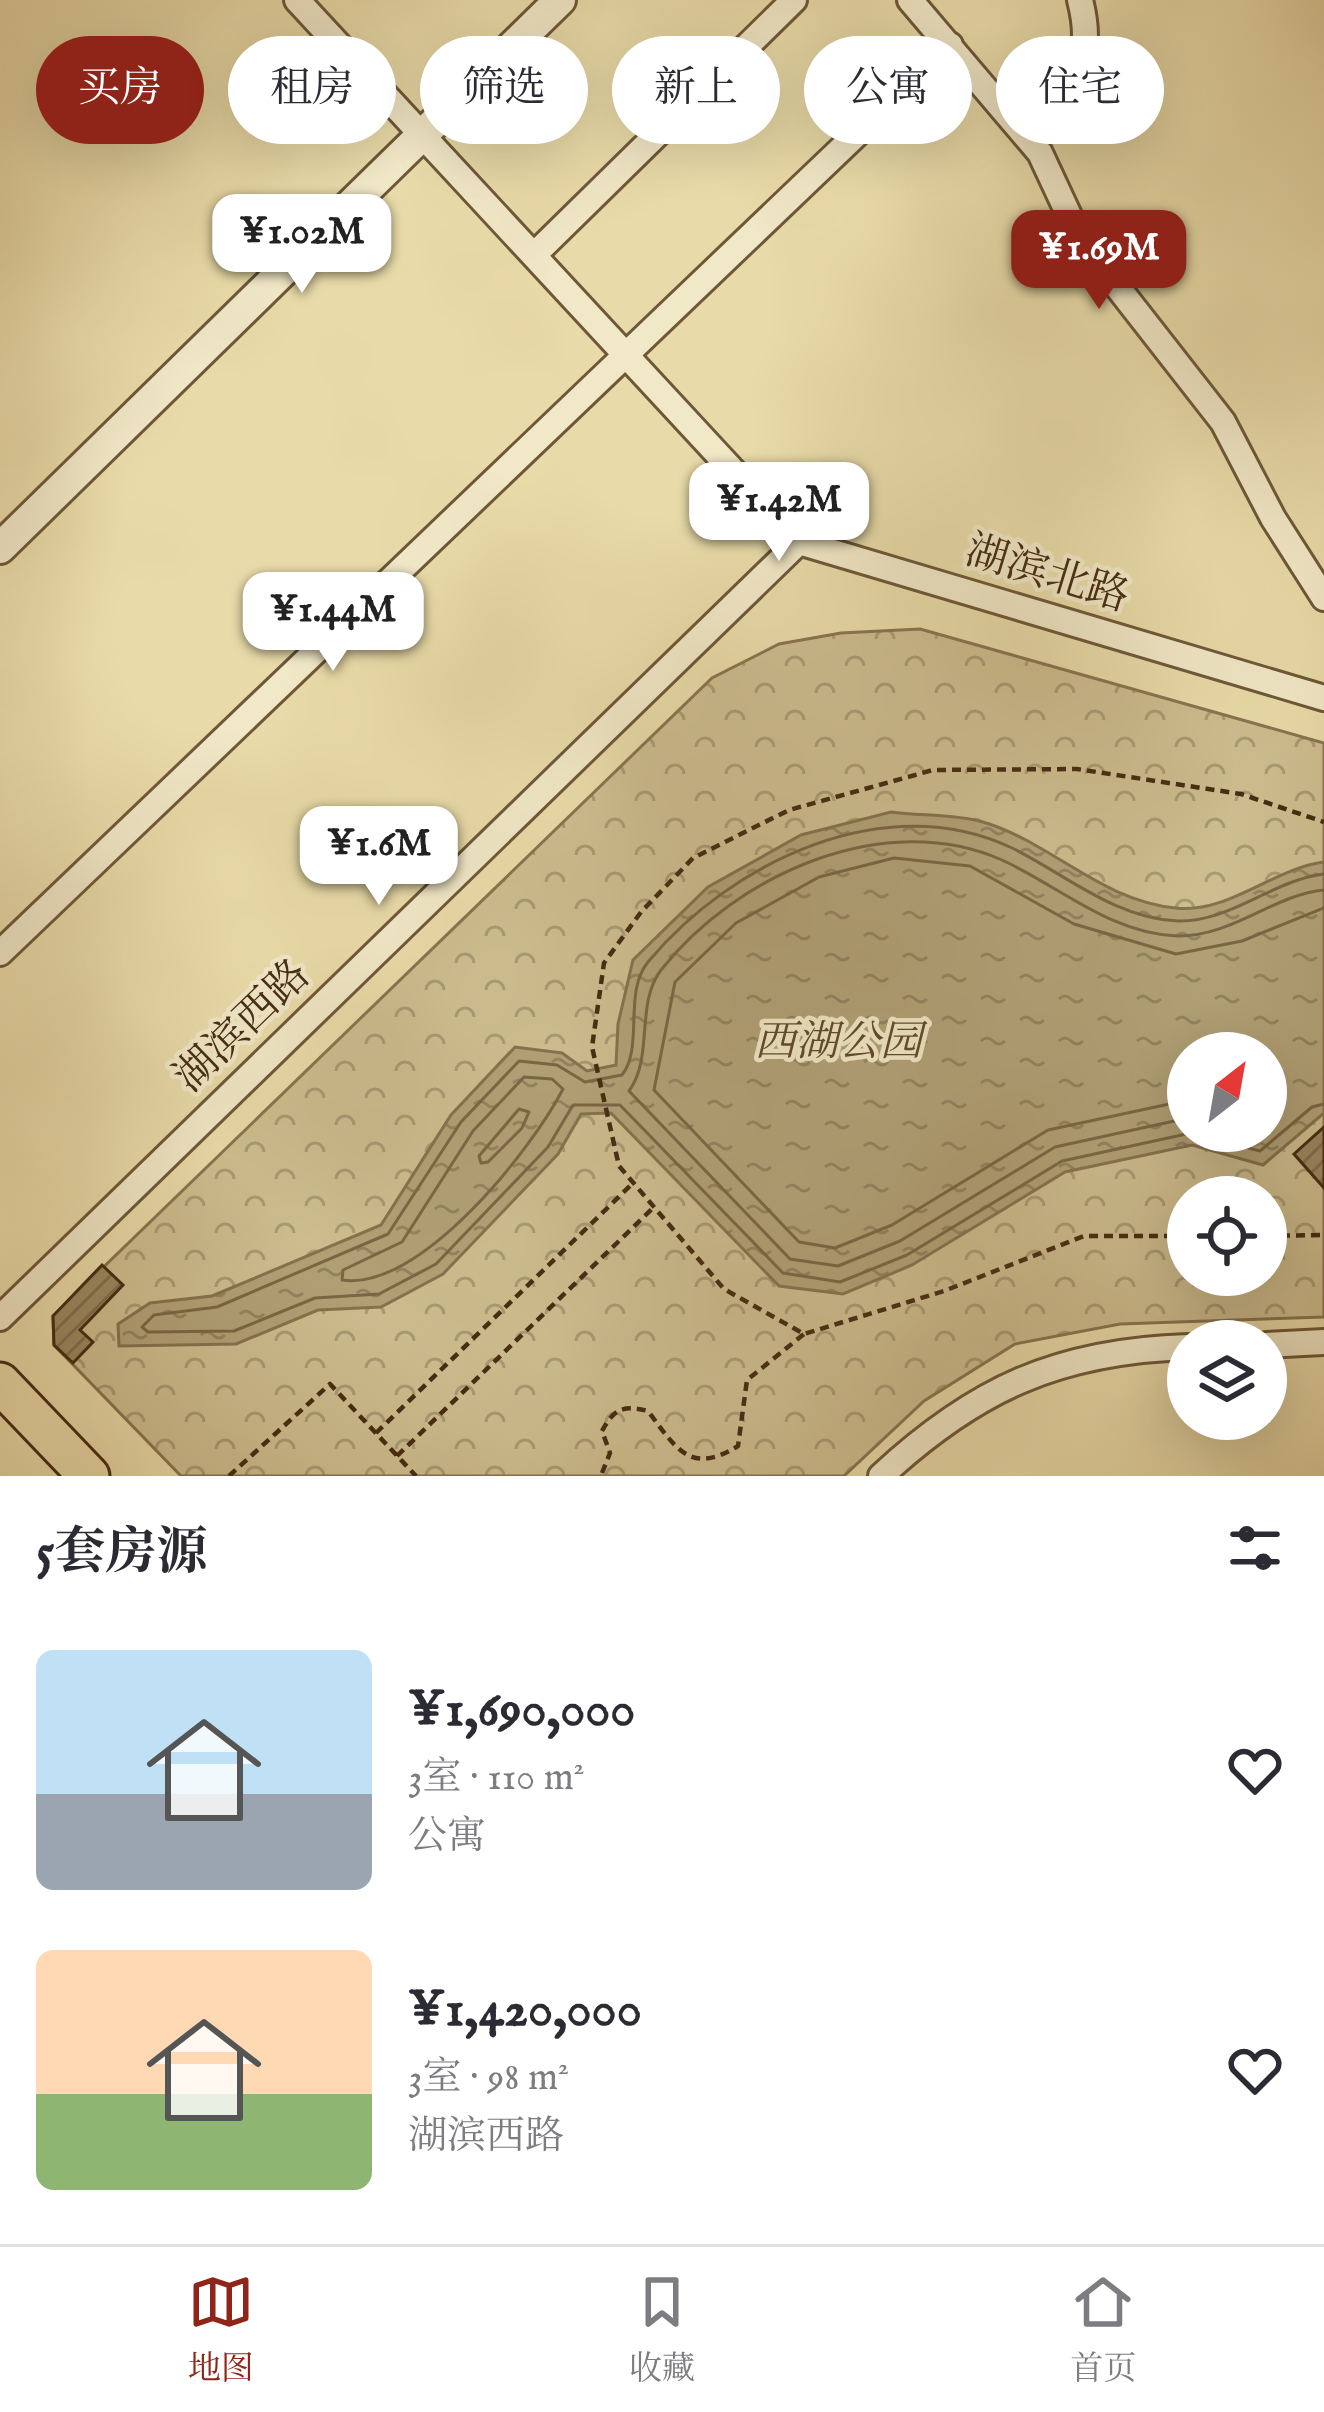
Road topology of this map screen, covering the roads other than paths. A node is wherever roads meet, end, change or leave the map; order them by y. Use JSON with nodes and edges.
{"nodes":[{"id":1,"x":297,"y":0,"type":"edge"},
{"id":2,"x":794,"y":0,"type":"edge"},
{"id":3,"x":910,"y":0,"type":"edge"},
{"id":4,"x":1081,"y":0,"type":"edge"},
{"id":5,"x":554,"y":2,"type":"edge"},
{"id":6,"x":519,"y":36,"type":"edge"},
{"id":7,"x":942,"y":36,"type":"edge"},
{"id":8,"x":1089,"y":36,"type":"edge"},
{"id":9,"x":972,"y":70,"type":"edge"},
{"id":10,"x":996,"y":98,"type":"edge"},
{"id":11,"x":420,"y":131,"type":"edge"},
{"id":12,"x":420,"y":133,"type":"edge"},
{"id":13,"x":432,"y":144,"type":"edge"},
{"id":14,"x":845,"y":144,"type":"edge"},
{"id":15,"x":1033,"y":144,"type":"edge"},
{"id":16,"x":534,"y":255,"type":"junction"},
{"id":17,"x":624,"y":352,"type":"junction"},
{"id":18,"x":800,"y":542,"type":"junction"},
{"id":19,"x":0,"y":548,"type":"edge"},
{"id":20,"x":1324,"y":598,"type":"edge"},
{"id":21,"x":1324,"y":698,"type":"edge"},
{"id":22,"x":0,"y":953,"type":"edge"},
{"id":23,"x":0,"y":1318,"type":"edge"},
{"id":24,"x":1324,"y":1342,"type":"edge"},
{"id":25,"x":1287,"y":1344,"type":"edge"},
{"id":26,"x":1167,"y":1347,"type":"edge"},
{"id":27,"x":0,"y":1383,"type":"edge"},
{"id":28,"x":89,"y":1476,"type":"edge"},
{"id":29,"x":881,"y":1476,"type":"edge"}],
"edges":[{"from":1,"to":11,"type":"street"},
{"from":2,"to":16,"type":"street"},
{"from":3,"to":7,"type":"street"},
{"from":4,"to":8,"type":"street"},
{"from":5,"to":6,"type":"street"},
{"from":9,"to":10,"type":"street"},
{"from":12,"to":19,"type":"street"},
{"from":13,"to":16,"type":"street"},
{"from":14,"to":17,"type":"street"},
{"from":15,"to":20,"type":"street"},
{"from":16,"to":17,"type":"street"},
{"from":17,"to":18,"type":"street"},
{"from":17,"to":22,"type":"street"},
{"from":18,"to":21,"type":"street","name":"湖滨北路"},
{"from":18,"to":23,"type":"street","name":"湖滨西路"},
{"from":24,"to":25,"type":"street"},
{"from":26,"to":29,"type":"street"},
{"from":27,"to":28,"type":"main road"}]}
